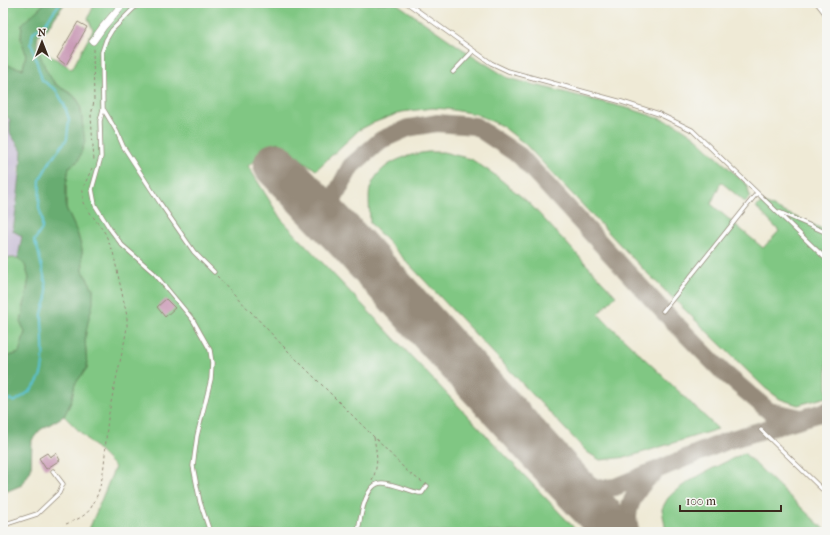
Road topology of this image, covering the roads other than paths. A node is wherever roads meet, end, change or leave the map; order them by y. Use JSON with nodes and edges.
{"nodes":[{"id":1,"x":122,"y":3,"type":"edge"},
{"id":2,"x":139,"y":3,"type":"edge"},
{"id":3,"x":407,"y":3,"type":"edge"},
{"id":4,"x":817,"y":3,"type":"edge"},
{"id":5,"x":827,"y":16,"type":"edge"},
{"id":6,"x":94,"y":41,"type":"road end"},
{"id":7,"x":472,"y":51,"type":"junction"},
{"id":8,"x":453,"y":72,"type":"dead end"},
{"id":9,"x":103,"y":109,"type":"junction"},
{"id":10,"x":757,"y":193,"type":"junction"},
{"id":11,"x":776,"y":211,"type":"junction"},
{"id":12,"x":827,"y":233,"type":"edge"},
{"id":13,"x":827,"y":260,"type":"edge"},
{"id":14,"x":214,"y":272,"type":"road end"},
{"id":15,"x":662,"y":311,"type":"dead end"},
{"id":16,"x":761,"y":430,"type":"dead end"},
{"id":17,"x":53,"y":471,"type":"dead end"},
{"id":18,"x":427,"y":486,"type":"road end"},
{"id":19,"x":827,"y":494,"type":"edge"},
{"id":20,"x":3,"y":525,"type":"edge"},
{"id":21,"x":210,"y":532,"type":"edge"},
{"id":22,"x":358,"y":532,"type":"edge"}],
"edges":[{"from":1,"to":6,"type":"street"},
{"from":2,"to":9,"type":"lane"},
{"from":3,"to":7,"type":"lane"},
{"from":4,"to":5,"type":"lane"},
{"from":7,"to":8,"type":"lane"},
{"from":7,"to":10,"type":"lane"},
{"from":9,"to":14,"type":"lane"},
{"from":9,"to":21,"type":"lane"},
{"from":10,"to":11,"type":"lane"},
{"from":10,"to":15,"type":"lane"},
{"from":11,"to":12,"type":"lane"},
{"from":11,"to":13,"type":"lane"},
{"from":16,"to":19,"type":"lane"},
{"from":17,"to":20,"type":"lane"},
{"from":18,"to":22,"type":"lane"}]}
